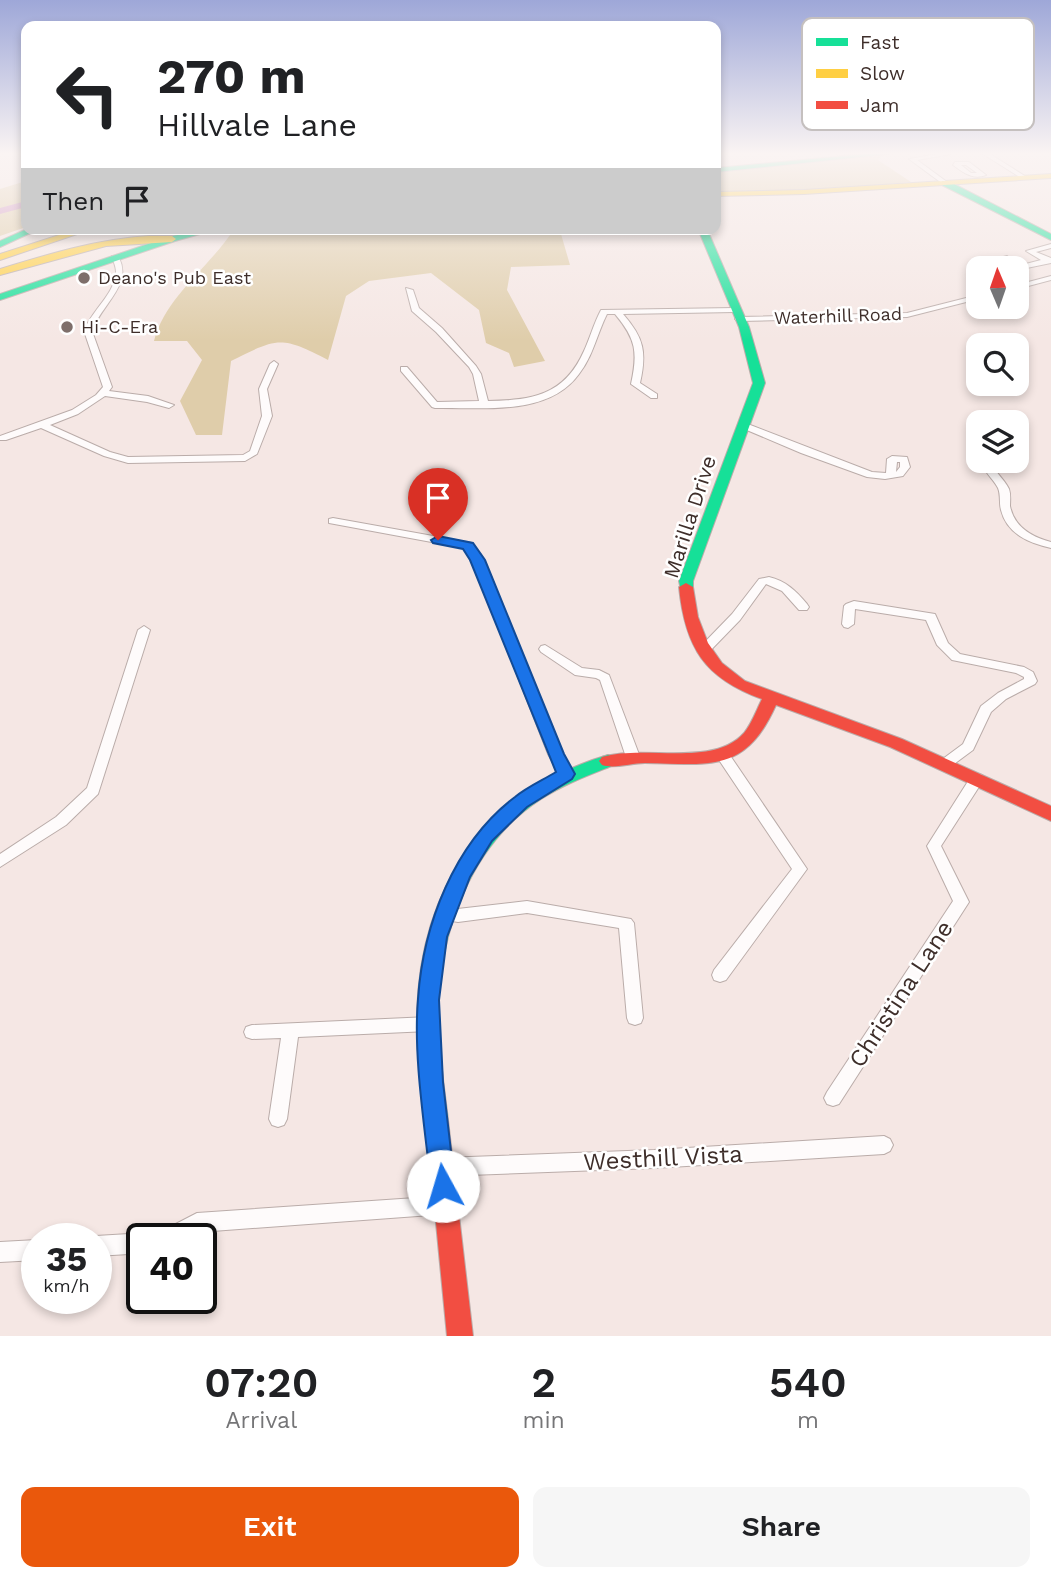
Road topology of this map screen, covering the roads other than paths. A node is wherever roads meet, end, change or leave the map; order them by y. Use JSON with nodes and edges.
{"nodes":[{"id":1,"x":1010,"y":216,"type":"edge"},
{"id":2,"x":21,"y":235,"type":"edge"},
{"id":3,"x":58,"y":235,"type":"edge"},
{"id":4,"x":69,"y":235,"type":"edge"},
{"id":5,"x":104,"y":235,"type":"edge"},
{"id":6,"x":189,"y":235,"type":"edge"},
{"id":7,"x":704,"y":235,"type":"edge"},
{"id":8,"x":1051,"y":237,"type":"edge"},
{"id":9,"x":141,"y":242,"type":"junction"},
{"id":10,"x":0,"y":244,"type":"edge"},
{"id":11,"x":1051,"y":246,"type":"edge"},
{"id":12,"x":0,"y":257,"type":"edge"},
{"id":13,"x":115,"y":258,"type":"junction"},
{"id":14,"x":1050,"y":261,"type":"edge"},
{"id":15,"x":1029,"y":265,"type":"edge"},
{"id":16,"x":0,"y":270,"type":"edge"},
{"id":17,"x":1029,"y":275,"type":"edge"},
{"id":18,"x":1051,"y":278,"type":"edge"},
{"id":19,"x":1039,"y":281,"type":"junction"},
{"id":20,"x":1029,"y":284,"type":"edge"},
{"id":21,"x":408,"y":290,"type":"dead end"},
{"id":22,"x":0,"y":297,"type":"edge"},
{"id":23,"x":966,"y":300,"type":"edge"},
{"id":24,"x":616,"y":311,"type":"junction"},
{"id":25,"x":737,"y":315,"type":"junction"},
{"id":26,"x":274,"y":364,"type":"dead end"},
{"id":27,"x":404,"y":369,"type":"dead end"},
{"id":28,"x":104,"y":393,"type":"junction"},
{"id":29,"x":654,"y":396,"type":"dead end"},
{"id":30,"x":484,"y":404,"type":"junction"},
{"id":31,"x":169,"y":405,"type":"dead end"},
{"id":32,"x":40,"y":425,"type":"junction"},
{"id":33,"x":745,"y":426,"type":"junction"},
{"id":34,"x":3,"y":438,"type":"dead end"},
{"id":35,"x":990,"y":473,"type":"edge"},
{"id":36,"x":891,"y":475,"type":"dead end"},
{"id":37,"x":333,"y":521,"type":"dead end"},
{"id":38,"x":1051,"y":545,"type":"edge"},
{"id":39,"x":803,"y":607,"type":"dead end"},
{"id":40,"x":848,"y":624,"type":"dead end"},
{"id":41,"x":144,"y":631,"type":"dead end"},
{"id":42,"x":545,"y":649,"type":"dead end"},
{"id":43,"x":703,"y":651,"type":"junction"},
{"id":44,"x":771,"y":697,"type":"junction"},
{"id":45,"x":722,"y":754,"type":"junction"},
{"id":46,"x":634,"y":757,"type":"junction"},
{"id":47,"x":945,"y":764,"type":"junction"},
{"id":48,"x":566,"y":774,"type":"junction"},
{"id":49,"x":978,"y":779,"type":"junction"},
{"id":50,"x":1051,"y":814,"type":"edge"},
{"id":51,"x":0,"y":861,"type":"edge"},
{"id":52,"x":446,"y":915,"type":"junction"},
{"id":53,"x":720,"y":975,"type":"dead end"},
{"id":54,"x":635,"y":1018,"type":"dead end"},
{"id":55,"x":429,"y":1024,"type":"junction"},
{"id":56,"x":290,"y":1031,"type":"junction"},
{"id":57,"x":251,"y":1032,"type":"dead end"},
{"id":58,"x":832,"y":1098,"type":"dead end"},
{"id":59,"x":278,"y":1119,"type":"dead end"},
{"id":60,"x":884,"y":1145,"type":"dead end"},
{"id":61,"x":441,"y":1167,"type":"junction"},
{"id":62,"x":445,"y":1205,"type":"junction"},
{"id":63,"x":197,"y":1223,"type":"edge"},
{"id":64,"x":21,"y":1251,"type":"edge"},
{"id":65,"x":0,"y":1252,"type":"edge"},
{"id":66,"x":460,"y":1336,"type":"edge"}],
"edges":[{"from":1,"to":8,"type":"main road"},
{"from":2,"to":10,"type":"main road"},
{"from":3,"to":12,"type":"main road"},
{"from":4,"to":12,"type":"main road"},
{"from":5,"to":16,"type":"main road"},
{"from":6,"to":9,"type":"main road"},
{"from":7,"to":25,"type":"main road","name":"Marilla Drive"},
{"from":9,"to":13,"type":"main road"},
{"from":9,"to":16,"type":"main road"},
{"from":11,"to":14,"type":"street"},
{"from":13,"to":22,"type":"main road"},
{"from":13,"to":28,"type":"street"},
{"from":14,"to":15,"type":"street"},
{"from":17,"to":19,"type":"street"},
{"from":18,"to":19,"type":"street"},
{"from":19,"to":20,"type":"street"},
{"from":21,"to":30,"type":"street"},
{"from":23,"to":25,"type":"street","name":"Waterhill Road"},
{"from":24,"to":25,"type":"street","name":"Waterhill Road"},
{"from":24,"to":29,"type":"street"},
{"from":24,"to":30,"type":"street"},
{"from":25,"to":33,"type":"main road","name":"Marilla Drive"},
{"from":26,"to":32,"type":"street"},
{"from":27,"to":30,"type":"street"},
{"from":28,"to":31,"type":"street"},
{"from":28,"to":32,"type":"street"},
{"from":32,"to":34,"type":"street"},
{"from":33,"to":36,"type":"street"},
{"from":33,"to":43,"type":"main road","name":"Marilla Drive"},
{"from":35,"to":38,"type":"street"},
{"from":37,"to":48,"type":"street"},
{"from":39,"to":43,"type":"street"},
{"from":40,"to":47,"type":"street"},
{"from":41,"to":51,"type":"street"},
{"from":42,"to":46,"type":"street"},
{"from":43,"to":44,"type":"main road","name":"Marilla Drive"},
{"from":44,"to":45,"type":"main road"},
{"from":44,"to":47,"type":"main road","name":"Marilla Drive"},
{"from":45,"to":46,"type":"main road"},
{"from":45,"to":53,"type":"street"},
{"from":46,"to":48,"type":"main road"},
{"from":47,"to":49,"type":"main road","name":"Marilla Drive"},
{"from":48,"to":52,"type":"main road"},
{"from":49,"to":50,"type":"main road","name":"Marilla Drive"},
{"from":49,"to":58,"type":"street","name":"Christina Lane"},
{"from":52,"to":54,"type":"street"},
{"from":52,"to":55,"type":"main road"},
{"from":55,"to":56,"type":"street"},
{"from":55,"to":61,"type":"main road"},
{"from":56,"to":57,"type":"street"},
{"from":56,"to":59,"type":"street"},
{"from":60,"to":61,"type":"street","name":"Westhill Vista"},
{"from":61,"to":62,"type":"main road"},
{"from":62,"to":63,"type":"street"},
{"from":62,"to":66,"type":"main road"},
{"from":64,"to":65,"type":"street"}]}
